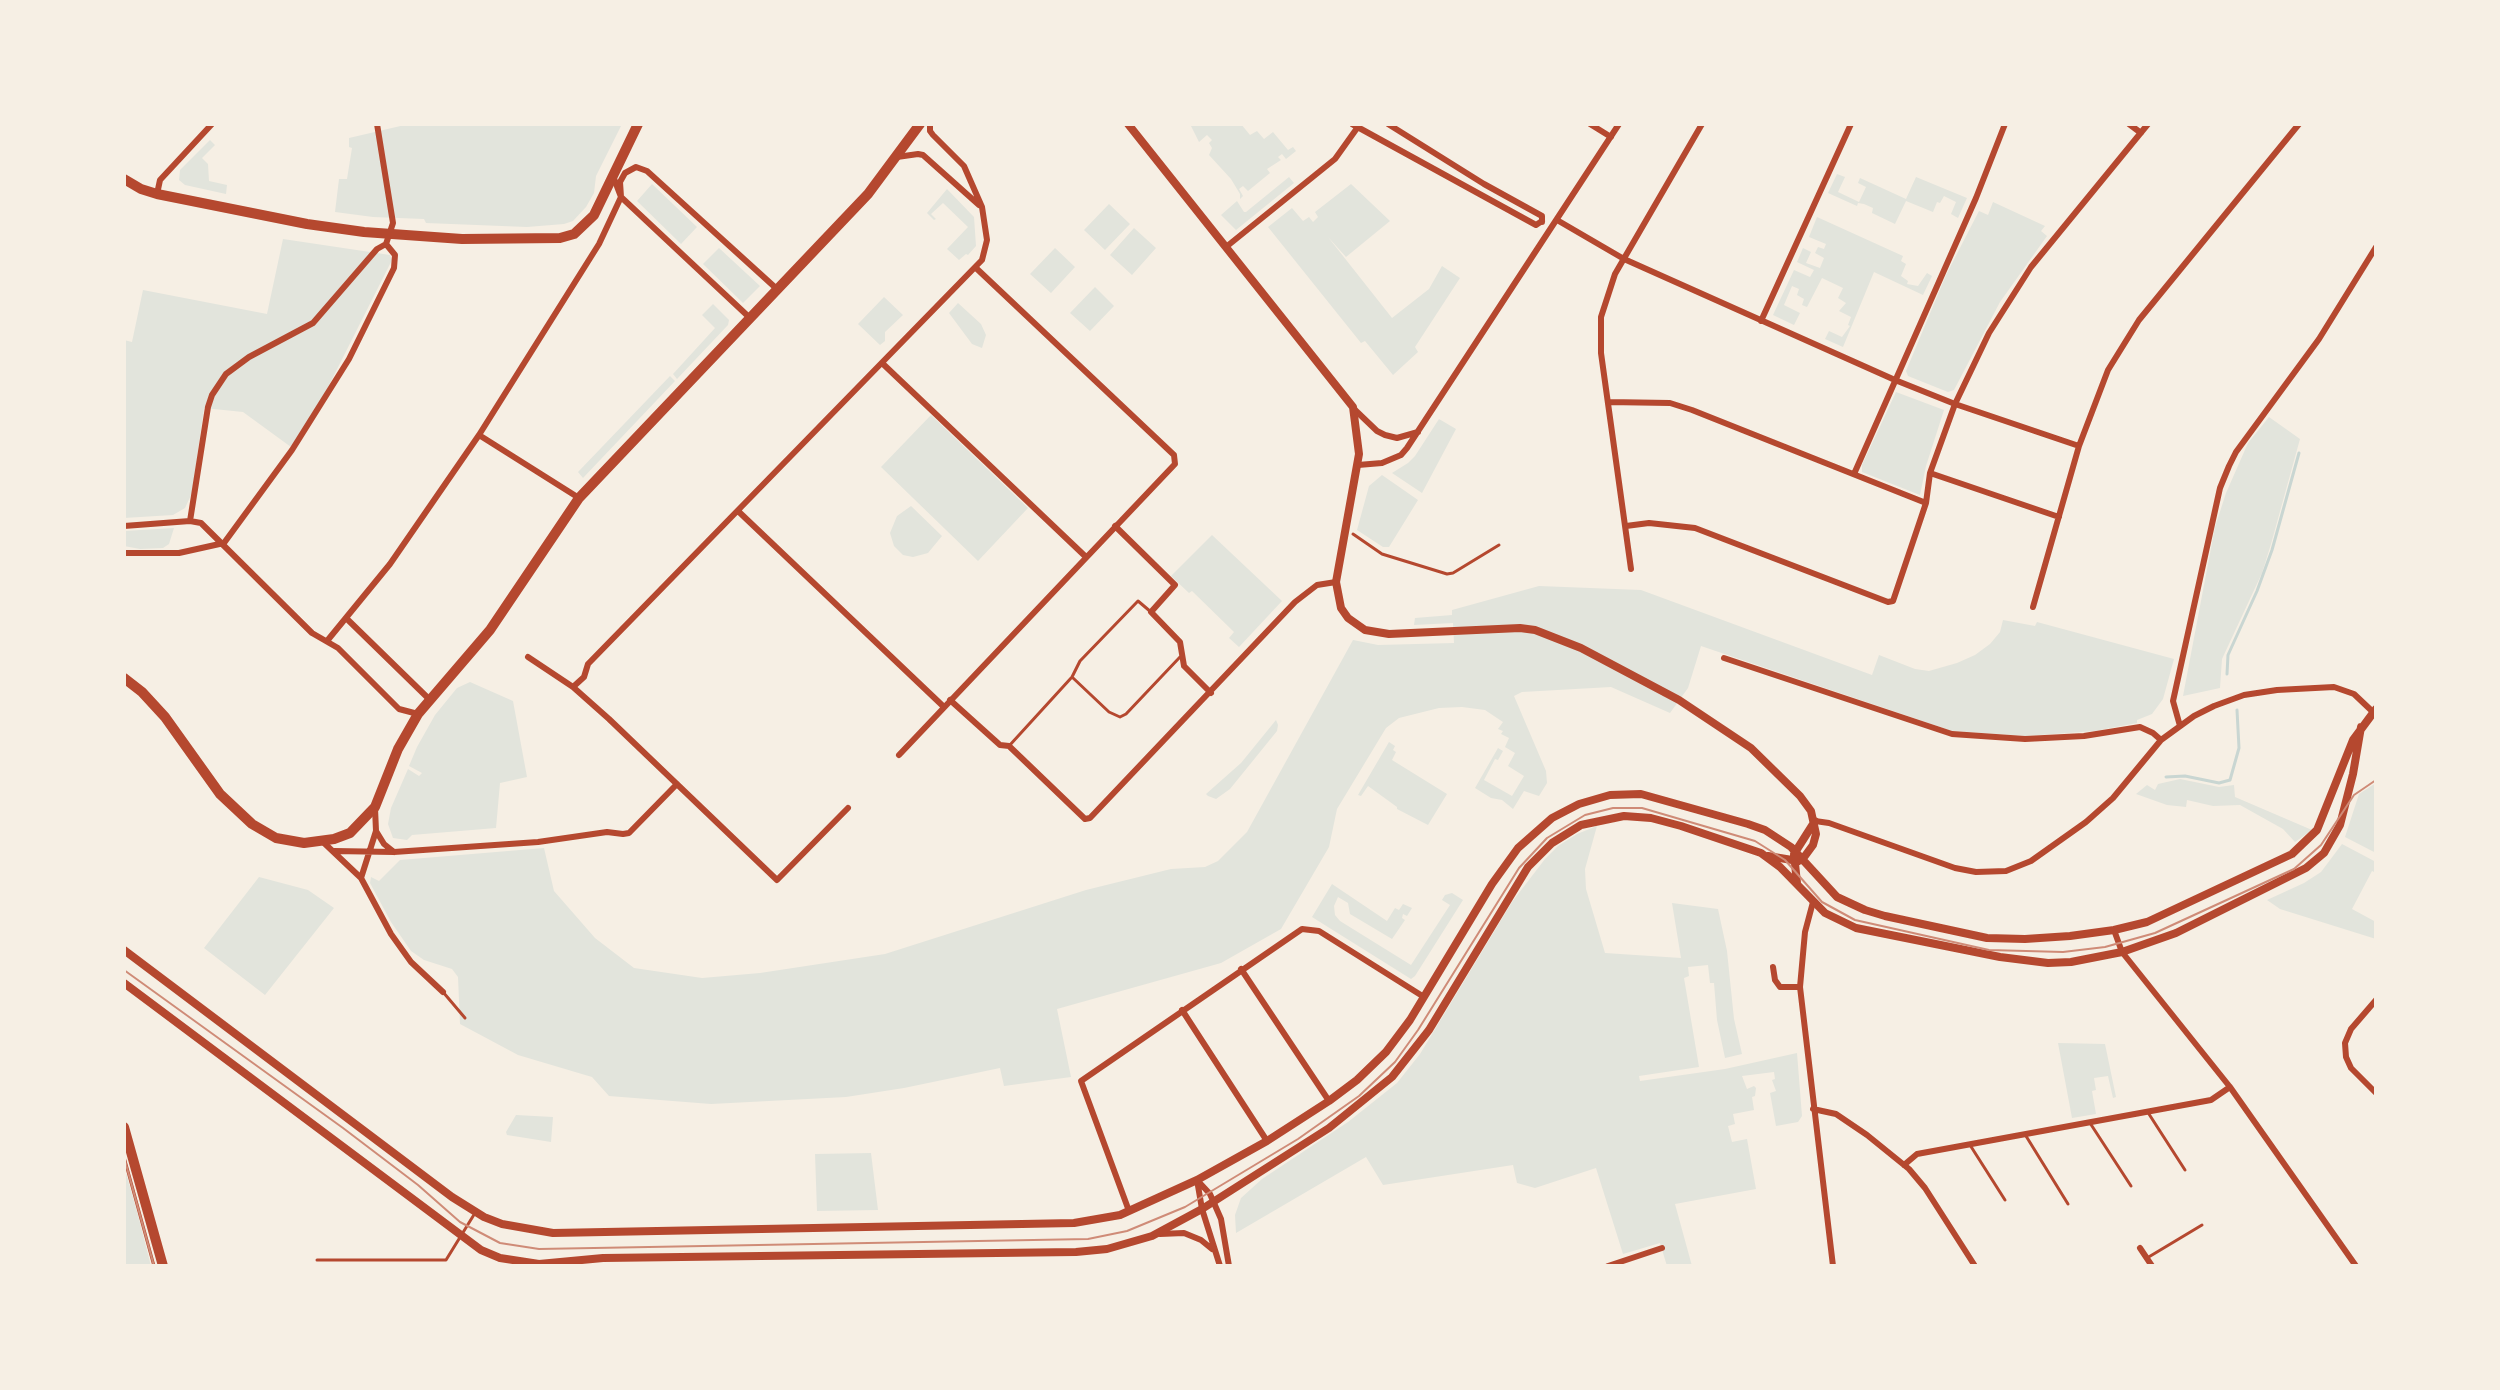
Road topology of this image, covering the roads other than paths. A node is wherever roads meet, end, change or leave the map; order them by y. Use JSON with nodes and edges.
{"nodes":[{"id":1,"x":212,"y":124,"type":"edge"},
{"id":2,"x":377,"y":124,"type":"edge"},
{"id":3,"x":638,"y":124,"type":"edge"},
{"id":4,"x":920,"y":124,"type":"edge"},
{"id":5,"x":930,"y":124,"type":"edge"},
{"id":6,"x":1128,"y":124,"type":"edge"},
{"id":7,"x":1388,"y":124,"type":"edge"},
{"id":8,"x":1590,"y":124,"type":"edge"},
{"id":9,"x":1619,"y":124,"type":"edge"},
{"id":10,"x":1702,"y":124,"type":"edge"},
{"id":11,"x":1851,"y":124,"type":"edge"},
{"id":12,"x":2005,"y":124,"type":"edge"},
{"id":13,"x":2129,"y":124,"type":"edge"},
{"id":14,"x":2148,"y":124,"type":"edge"},
{"id":15,"x":2299,"y":124,"type":"edge"},
{"id":16,"x":1356,"y":125,"type":"edge"},
{"id":17,"x":2141,"y":133,"type":"junction"},
{"id":18,"x":1611,"y":137,"type":"junction"},
{"id":19,"x":895,"y":158,"type":"junction"},
{"id":20,"x":636,"y":167,"type":"junction"},
{"id":21,"x":615,"y":172,"type":"junction"},
{"id":22,"x":124,"y":179,"type":"edge"},
{"id":23,"x":157,"y":194,"type":"junction"},
{"id":24,"x":621,"y":197,"type":"junction"},
{"id":25,"x":982,"y":207,"type":"junction"},
{"id":26,"x":1557,"y":220,"type":"junction"},
{"id":27,"x":1542,"y":221,"type":"junction"},
{"id":28,"x":1552,"y":228,"type":"junction"},
{"id":29,"x":388,"y":239,"type":"junction"},
{"id":30,"x":1226,"y":247,"type":"junction"},
{"id":31,"x":2376,"y":247,"type":"edge"},
{"id":32,"x":1624,"y":259,"type":"junction"},
{"id":33,"x":976,"y":268,"type":"junction"},
{"id":34,"x":778,"y":290,"type":"junction"},
{"id":35,"x":750,"y":318,"type":"junction"},
{"id":36,"x":1761,"y":321,"type":"junction"},
{"id":37,"x":882,"y":363,"type":"junction"},
{"id":38,"x":1895,"y":380,"type":"junction"},
{"id":39,"x":1608,"y":402,"type":"junction"},
{"id":40,"x":1955,"y":404,"type":"junction"},
{"id":41,"x":1353,"y":407,"type":"junction"},
{"id":42,"x":1418,"y":432,"type":"junction"},
{"id":43,"x":479,"y":435,"type":"junction"},
{"id":44,"x":2079,"y":446,"type":"junction"},
{"id":45,"x":1358,"y":465,"type":"junction"},
{"id":46,"x":1930,"y":473,"type":"junction"},
{"id":47,"x":1854,"y":474,"type":"junction"},
{"id":48,"x":579,"y":498,"type":"junction"},
{"id":49,"x":1926,"y":503,"type":"junction"},
{"id":50,"x":738,"y":511,"type":"junction"},
{"id":51,"x":2059,"y":517,"type":"junction"},
{"id":52,"x":190,"y":521,"type":"junction"},
{"id":53,"x":124,"y":526,"type":"edge"},
{"id":54,"x":1115,"y":526,"type":"junction"},
{"id":55,"x":1626,"y":526,"type":"junction"},
{"id":56,"x":1353,"y":534,"type":"dead end"},
{"id":57,"x":224,"y":543,"type":"junction"},
{"id":58,"x":1499,"y":545,"type":"dead end"},
{"id":59,"x":124,"y":553,"type":"edge"},
{"id":60,"x":1086,"y":557,"type":"junction"},
{"id":61,"x":1631,"y":569,"type":"dead end"},
{"id":62,"x":1336,"y":582,"type":"junction"},
{"id":63,"x":2033,"y":607,"type":"dead end"},
{"id":64,"x":1151,"y":612,"type":"junction"},
{"id":65,"x":346,"y":618,"type":"junction"},
{"id":66,"x":327,"y":641,"type":"junction"},
{"id":67,"x":1183,"y":654,"type":"junction"},
{"id":68,"x":528,"y":657,"type":"dead end"},
{"id":69,"x":1724,"y":658,"type":"dead end"},
{"id":70,"x":1072,"y":677,"type":"junction"},
{"id":71,"x":124,"y":678,"type":"edge"},
{"id":72,"x":573,"y":687,"type":"junction"},
{"id":73,"x":1211,"y":693,"type":"junction"},
{"id":74,"x":429,"y":699,"type":"junction"},
{"id":75,"x":950,"y":700,"type":"junction"},
{"id":76,"x":944,"y":707,"type":"junction"},
{"id":77,"x":2374,"y":710,"type":"edge"},
{"id":78,"x":418,"y":714,"type":"junction"},
{"id":79,"x":2180,"y":726,"type":"junction"},
{"id":80,"x":2361,"y":727,"type":"junction"},
{"id":81,"x":2161,"y":740,"type":"junction"},
{"id":82,"x":1009,"y":746,"type":"junction"},
{"id":83,"x":899,"y":755,"type":"dead end"},
{"id":84,"x":2341,"y":770,"type":"junction"},
{"id":85,"x":2353,"y":774,"type":"junction"},
{"id":86,"x":677,"y":784,"type":"junction"},
{"id":87,"x":375,"y":807,"type":"junction"},
{"id":88,"x":848,"y":808,"type":"dead end"},
{"id":89,"x":1815,"y":821,"type":"junction"},
{"id":90,"x":376,"y":831,"type":"junction"},
{"id":91,"x":323,"y":842,"type":"junction"},
{"id":92,"x":334,"y":851,"type":"junction"},
{"id":93,"x":1795,"y":851,"type":"junction"},
{"id":94,"x":369,"y":852,"type":"junction"},
{"id":95,"x":394,"y":852,"type":"junction"},
{"id":96,"x":1764,"y":856,"type":"junction"},
{"id":97,"x":1798,"y":861,"type":"junction"},
{"id":98,"x":361,"y":878,"type":"junction"},
{"id":99,"x":1797,"y":884,"type":"junction"},
{"id":100,"x":1828,"y":890,"type":"junction"},
{"id":101,"x":1813,"y":902,"type":"junction"},
{"id":102,"x":2114,"y":930,"type":"junction"},
{"id":103,"x":124,"y":950,"type":"edge"},
{"id":104,"x":2122,"y":952,"type":"junction"},
{"id":105,"x":1773,"y":967,"type":"dead end"},
{"id":106,"x":1241,"y":969,"type":"junction"},
{"id":107,"x":124,"y":983,"type":"edge"},
{"id":108,"x":1800,"y":987,"type":"junction"},
{"id":109,"x":443,"y":992,"type":"joint"},
{"id":110,"x":1424,"y":997,"type":"junction"},
{"id":111,"x":2376,"y":1000,"type":"edge"},
{"id":112,"x":1182,"y":1010,"type":"junction"},
{"id":113,"x":465,"y":1018,"type":"dead end"},
{"id":114,"x":2230,"y":1087,"type":"junction"},
{"id":115,"x":2376,"y":1093,"type":"edge"},
{"id":116,"x":1329,"y":1101,"type":"junction"},
{"id":117,"x":1813,"y":1109,"type":"junction"},
{"id":118,"x":2147,"y":1111,"type":"junction"},
{"id":119,"x":2090,"y":1123,"type":"junction"},
{"id":120,"x":124,"y":1127,"type":"edge"},
{"id":121,"x":2025,"y":1135,"type":"junction"},
{"id":122,"x":1267,"y":1141,"type":"junction"},
{"id":123,"x":1970,"y":1145,"type":"junction"},
{"id":124,"x":124,"y":1157,"type":"edge"},
{"id":125,"x":1904,"y":1165,"type":"junction"},
{"id":126,"x":2185,"y":1170,"type":"dead end"},
{"id":127,"x":1197,"y":1180,"type":"junction"},
{"id":128,"x":2131,"y":1186,"type":"dead end"},
{"id":129,"x":2005,"y":1200,"type":"dead end"},
{"id":130,"x":1214,"y":1201,"type":"junction"},
{"id":131,"x":2068,"y":1204,"type":"dead end"},
{"id":132,"x":1202,"y":1209,"type":"junction"},
{"id":133,"x":1129,"y":1211,"type":"junction"},
{"id":134,"x":475,"y":1213,"type":"junction"},
{"id":135,"x":2202,"y":1225,"type":"dead end"},
{"id":136,"x":462,"y":1235,"type":"junction"},
{"id":137,"x":1152,"y":1236,"type":"junction"},
{"id":138,"x":1662,"y":1248,"type":"dead end"},
{"id":139,"x":2140,"y":1248,"type":"dead end"},
{"id":140,"x":1214,"y":1250,"type":"junction"},
{"id":141,"x":2147,"y":1258,"type":"junction"},
{"id":142,"x":317,"y":1260,"type":"dead end"},
{"id":143,"x":154,"y":1266,"type":"edge"},
{"id":144,"x":163,"y":1266,"type":"edge"},
{"id":145,"x":1220,"y":1266,"type":"edge"},
{"id":146,"x":1229,"y":1266,"type":"edge"},
{"id":147,"x":1608,"y":1266,"type":"edge"},
{"id":148,"x":1833,"y":1266,"type":"edge"},
{"id":149,"x":1975,"y":1266,"type":"edge"},
{"id":150,"x":2152,"y":1266,"type":"edge"},
{"id":151,"x":2356,"y":1266,"type":"edge"}],
"edges":[{"from":1,"to":23,"type":"street"},
{"from":2,"to":29,"type":"street"},
{"from":3,"to":21,"type":"main road"},
{"from":4,"to":19,"type":"main road"},
{"from":5,"to":25,"type":"street"},
{"from":6,"to":30,"type":"street"},
{"from":7,"to":27,"type":"street"},
{"from":8,"to":18,"type":"street"},
{"from":9,"to":18,"type":"street"},
{"from":10,"to":32,"type":"street"},
{"from":11,"to":36,"type":"street"},
{"from":12,"to":38,"type":"street"},
{"from":13,"to":17,"type":"street"},
{"from":14,"to":17,"type":"street"},
{"from":15,"to":44,"type":"street"},
{"from":16,"to":27,"type":"street"},
{"from":16,"to":30,"type":"street"},
{"from":17,"to":40,"type":"street"},
{"from":18,"to":26,"type":"street"},
{"from":19,"to":25,"type":"street"},
{"from":19,"to":34,"type":"main road"},
{"from":20,"to":21,"type":"street"},
{"from":20,"to":24,"type":"street"},
{"from":20,"to":34,"type":"street"},
{"from":21,"to":24,"type":"street"},
{"from":21,"to":29,"type":"main road"},
{"from":22,"to":23,"type":"main road"},
{"from":23,"to":29,"type":"main road"},
{"from":24,"to":35,"type":"street"},
{"from":24,"to":43,"type":"street"},
{"from":25,"to":33,"type":"street"},
{"from":26,"to":28,"type":"street"},
{"from":26,"to":32,"type":"street"},
{"from":27,"to":28,"type":"street"},
{"from":28,"to":42,"type":"street"},
{"from":29,"to":52,"type":"street"},
{"from":29,"to":57,"type":"street"},
{"from":30,"to":41,"type":"street"},
{"from":31,"to":79,"type":"street"},
{"from":32,"to":36,"type":"street"},
{"from":32,"to":39,"type":"street"},
{"from":33,"to":37,"type":"street"},
{"from":33,"to":54,"type":"street"},
{"from":34,"to":35,"type":"main road"},
{"from":35,"to":48,"type":"main road"},
{"from":36,"to":38,"type":"street"},
{"from":37,"to":50,"type":"street"},
{"from":37,"to":60,"type":"street"},
{"from":38,"to":40,"type":"street"},
{"from":38,"to":47,"type":"street"},
{"from":39,"to":47,"type":"street"},
{"from":39,"to":55,"type":"street"},
{"from":40,"to":44,"type":"street"},
{"from":40,"to":46,"type":"street"},
{"from":41,"to":42,"type":"street"},
{"from":41,"to":45,"type":"street"},
{"from":42,"to":45,"type":"street"},
{"from":43,"to":48,"type":"street"},
{"from":43,"to":65,"type":"street"},
{"from":44,"to":51,"type":"street"},
{"from":45,"to":62,"type":"street"},
{"from":46,"to":49,"type":"street"},
{"from":46,"to":51,"type":"street"},
{"from":47,"to":49,"type":"street"},
{"from":48,"to":74,"type":"main road"},
{"from":49,"to":55,"type":"street"},
{"from":50,"to":72,"type":"street"},
{"from":50,"to":76,"type":"street"},
{"from":51,"to":63,"type":"street"},
{"from":52,"to":53,"type":"street"},
{"from":52,"to":57,"type":"street"},
{"from":54,"to":60,"type":"street"},
{"from":54,"to":64,"type":"street"},
{"from":55,"to":61,"type":"street"},
{"from":56,"to":58,"type":"lane"},
{"from":57,"to":59,"type":"street"},
{"from":57,"to":66,"type":"street"},
{"from":60,"to":75,"type":"street"},
{"from":62,"to":73,"type":"street"},
{"from":62,"to":89,"type":"street"},
{"from":64,"to":67,"type":"street"},
{"from":64,"to":70,"type":"lane"},
{"from":65,"to":66,"type":"street"},
{"from":65,"to":74,"type":"street"},
{"from":66,"to":78,"type":"street"},
{"from":67,"to":70,"type":"lane"},
{"from":67,"to":73,"type":"street"},
{"from":68,"to":72,"type":"street"},
{"from":69,"to":81,"type":"street"},
{"from":70,"to":82,"type":"lane"},
{"from":71,"to":91,"type":"main road"},
{"from":72,"to":86,"type":"street"},
{"from":73,"to":82,"type":"street"},
{"from":74,"to":78,"type":"main road"},
{"from":75,"to":76,"type":"street"},
{"from":75,"to":82,"type":"street"},
{"from":76,"to":83,"type":"street"},
{"from":77,"to":79,"type":"street"},
{"from":77,"to":80,"type":"street"},
{"from":78,"to":87,"type":"main road"},
{"from":79,"to":81,"type":"street"},
{"from":80,"to":84,"type":"street"},
{"from":80,"to":85,"type":"street"},
{"from":81,"to":89,"type":"street"},
{"from":84,"to":85,"type":"street"},
{"from":84,"to":102,"type":"street"},
{"from":85,"to":104,"type":"street"},
{"from":86,"to":88,"type":"street"},
{"from":86,"to":95,"type":"street"},
{"from":87,"to":90,"type":"street"},
{"from":87,"to":91,"type":"main road"},
{"from":89,"to":93,"type":"street"},
{"from":89,"to":97,"type":"street"},
{"from":90,"to":94,"type":"street"},
{"from":90,"to":95,"type":"street"},
{"from":91,"to":92,"type":"street"},
{"from":92,"to":94,"type":"street"},
{"from":92,"to":98,"type":"street"},
{"from":93,"to":97,"type":"street"},
{"from":93,"to":110,"type":"street"},
{"from":94,"to":95,"type":"street"},
{"from":94,"to":98,"type":"street"},
{"from":96,"to":97,"type":"street"},
{"from":96,"to":99,"type":"street"},
{"from":96,"to":130,"type":"street"},
{"from":97,"to":99,"type":"street"},
{"from":97,"to":100,"type":"street"},
{"from":98,"to":109,"type":"street"},
{"from":99,"to":101,"type":"street"},
{"from":100,"to":101,"type":"street"},
{"from":100,"to":102,"type":"street"},
{"from":101,"to":104,"type":"street"},
{"from":101,"to":108,"type":"street"},
{"from":102,"to":104,"type":"street"},
{"from":103,"to":134,"type":"street"},
{"from":104,"to":114,"type":"street"},
{"from":105,"to":108,"type":"street"},
{"from":106,"to":110,"type":"street"},
{"from":106,"to":112,"type":"street"},
{"from":106,"to":116,"type":"street"},
{"from":107,"to":136,"type":"street"},
{"from":108,"to":117,"type":"street"},
{"from":109,"to":113,"type":"lane"},
{"from":110,"to":116,"type":"street"},
{"from":111,"to":115,"type":"street"},
{"from":112,"to":122,"type":"street"},
{"from":112,"to":133,"type":"street"},
{"from":114,"to":118,"type":"street"},
{"from":114,"to":151,"type":"street"},
{"from":116,"to":122,"type":"street"},
{"from":117,"to":125,"type":"street"},
{"from":117,"to":148,"type":"street"},
{"from":118,"to":119,"type":"street"},
{"from":118,"to":126,"type":"lane"},
{"from":119,"to":121,"type":"street"},
{"from":119,"to":128,"type":"lane"},
{"from":120,"to":144,"type":"main road"},
{"from":121,"to":123,"type":"street"},
{"from":121,"to":131,"type":"lane"},
{"from":122,"to":127,"type":"street"},
{"from":123,"to":125,"type":"street"},
{"from":123,"to":129,"type":"lane"},
{"from":124,"to":143,"type":"lane"},
{"from":125,"to":149,"type":"street"},
{"from":127,"to":130,"type":"street"},
{"from":127,"to":132,"type":"street"},
{"from":127,"to":133,"type":"street"},
{"from":130,"to":132,"type":"street"},
{"from":130,"to":146,"type":"street"},
{"from":132,"to":137,"type":"street"},
{"from":132,"to":140,"type":"street"},
{"from":133,"to":134,"type":"street"},
{"from":134,"to":136,"type":"lane"},
{"from":135,"to":141,"type":"lane"},
{"from":136,"to":137,"type":"street"},
{"from":136,"to":142,"type":"lane"},
{"from":137,"to":140,"type":"street"},
{"from":138,"to":147,"type":"street"},
{"from":139,"to":141,"type":"street"},
{"from":140,"to":145,"type":"street"},
{"from":141,"to":150,"type":"street"}]}
